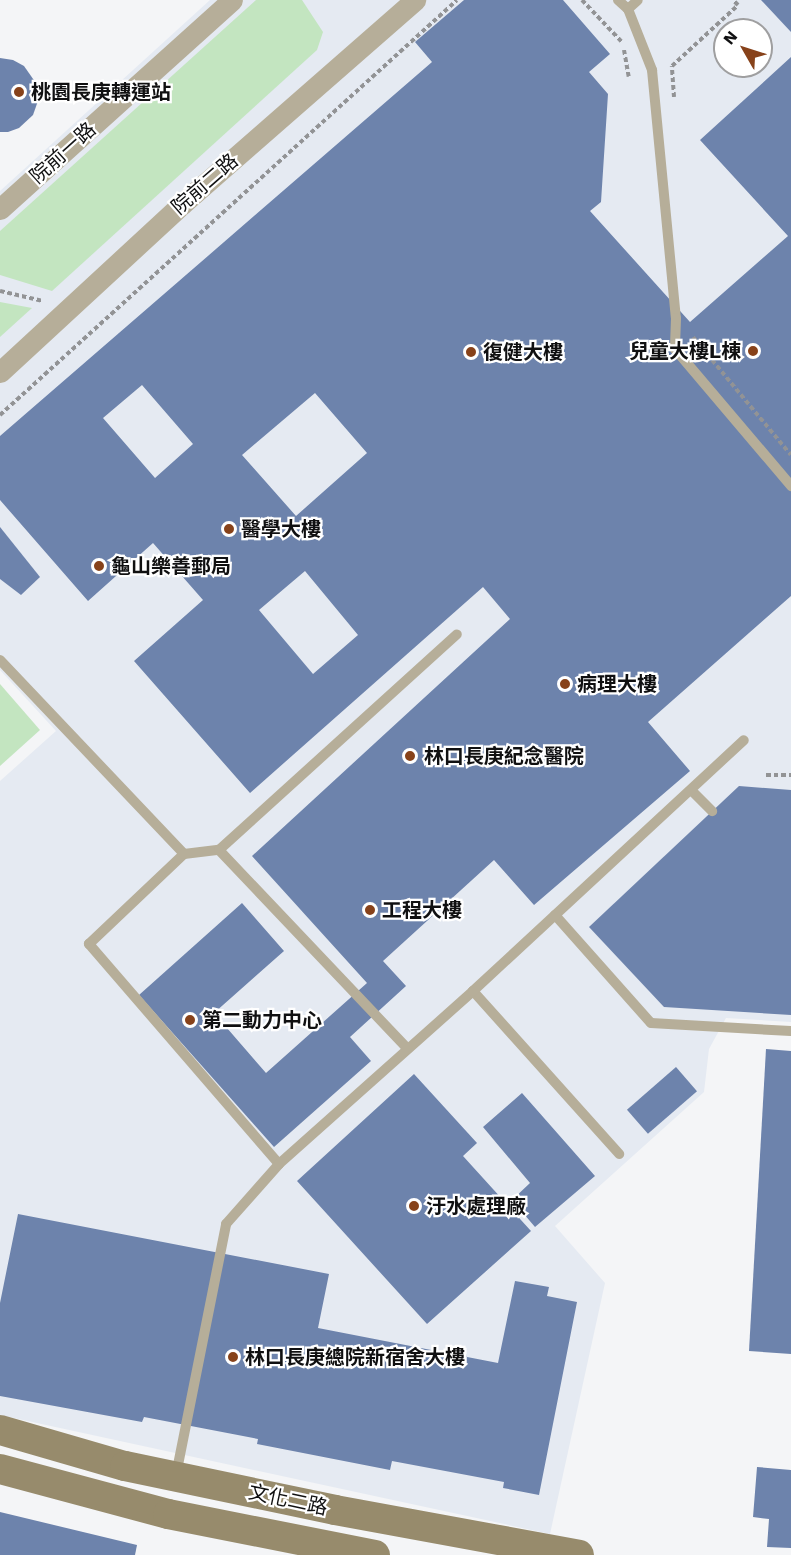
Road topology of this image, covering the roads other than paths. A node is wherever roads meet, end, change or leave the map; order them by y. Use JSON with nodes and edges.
{"nodes":[{"id":1,"x":415,"y":0,"type":"edge"},
{"id":2,"x":618,"y":0,"type":"edge"},
{"id":3,"x":638,"y":0,"type":"edge"},
{"id":4,"x":229,"y":1,"type":"edge"},
{"id":5,"x":628,"y":9,"type":"junction"},
{"id":6,"x":0,"y":209,"type":"edge"},
{"id":7,"x":0,"y":372,"type":"edge"},
{"id":8,"x":791,"y":486,"type":"edge"},
{"id":9,"x":458,"y":634,"type":"dead end"},
{"id":10,"x":0,"y":660,"type":"edge"},
{"id":11,"x":744,"y":740,"type":"dead end"},
{"id":12,"x":691,"y":790,"type":"junction"},
{"id":13,"x":712,"y":811,"type":"dead end"},
{"id":14,"x":219,"y":850,"type":"junction"},
{"id":15,"x":184,"y":854,"type":"junction"},
{"id":16,"x":555,"y":915,"type":"junction"},
{"id":17,"x":473,"y":991,"type":"junction"},
{"id":18,"x":791,"y":1031,"type":"edge"},
{"id":19,"x":407,"y":1048,"type":"junction"},
{"id":20,"x":619,"y":1154,"type":"dead end"},
{"id":21,"x":279,"y":1164,"type":"junction"},
{"id":22,"x":0,"y":1430,"type":"edge"},
{"id":23,"x":0,"y":1469,"type":"edge"},
{"id":24,"x":176,"y":1476,"type":"junction"},
{"id":25,"x":335,"y":1510,"type":"junction"},
{"id":26,"x":168,"y":1514,"type":"junction"},
{"id":27,"x":332,"y":1551,"type":"edge"},
{"id":28,"x":375,"y":1555,"type":"edge"},
{"id":29,"x":579,"y":1555,"type":"edge"}],
"edges":[{"from":1,"to":7,"type":"street","name":"院前二路"},
{"from":2,"to":5,"type":"lane"},
{"from":3,"to":5,"type":"lane"},
{"from":4,"to":6,"type":"street","name":"院前一路"},
{"from":5,"to":8,"type":"lane"},
{"from":9,"to":14,"type":"lane"},
{"from":10,"to":15,"type":"lane"},
{"from":11,"to":12,"type":"lane"},
{"from":12,"to":13,"type":"lane"},
{"from":12,"to":16,"type":"lane"},
{"from":14,"to":15,"type":"lane"},
{"from":14,"to":19,"type":"lane"},
{"from":15,"to":21,"type":"lane"},
{"from":16,"to":17,"type":"lane"},
{"from":16,"to":18,"type":"lane"},
{"from":17,"to":19,"type":"lane"},
{"from":17,"to":20,"type":"lane"},
{"from":19,"to":21,"type":"lane"},
{"from":21,"to":24,"type":"lane"},
{"from":22,"to":24,"type":"street","name":"文化二路"},
{"from":23,"to":26,"type":"street","name":"文化二路"},
{"from":24,"to":25,"type":"street","name":"文化二路"},
{"from":24,"to":26,"type":"street"},
{"from":25,"to":27,"type":"street"},
{"from":25,"to":29,"type":"street","name":"文化二路"},
{"from":26,"to":27,"type":"street","name":"文化二路"},
{"from":27,"to":28,"type":"street","name":"文化二路"}]}
